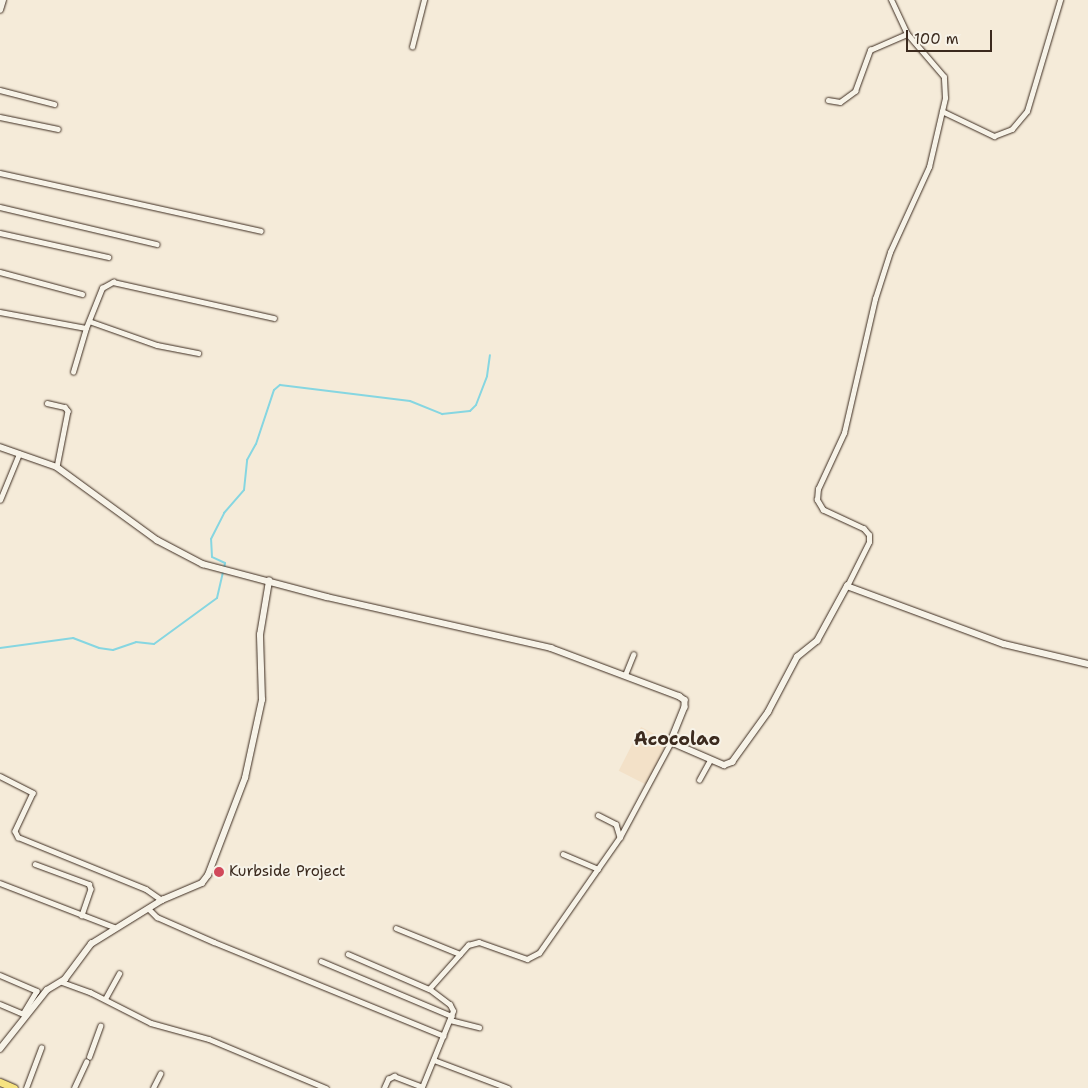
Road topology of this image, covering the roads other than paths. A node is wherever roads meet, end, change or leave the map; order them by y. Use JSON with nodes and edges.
{"nodes":[{"id":1,"x":3,"y":0,"type":"edge"},
{"id":2,"x":424,"y":0,"type":"edge"},
{"id":3,"x":891,"y":0,"type":"edge"},
{"id":4,"x":1060,"y":0,"type":"edge"},
{"id":5,"x":0,"y":10,"type":"edge"},
{"id":6,"x":907,"y":34,"type":"junction"},
{"id":7,"x":412,"y":47,"type":"dead end"},
{"id":8,"x":0,"y":90,"type":"edge"},
{"id":9,"x":828,"y":100,"type":"dead end"},
{"id":10,"x":54,"y":104,"type":"dead end"},
{"id":11,"x":942,"y":112,"type":"junction"},
{"id":12,"x":0,"y":117,"type":"edge"},
{"id":13,"x":58,"y":129,"type":"dead end"},
{"id":14,"x":0,"y":173,"type":"edge"},
{"id":15,"x":0,"y":207,"type":"edge"},
{"id":16,"x":260,"y":231,"type":"dead end"},
{"id":17,"x":0,"y":232,"type":"edge"},
{"id":18,"x":157,"y":244,"type":"dead end"},
{"id":19,"x":108,"y":257,"type":"dead end"},
{"id":20,"x":0,"y":272,"type":"edge"},
{"id":21,"x":82,"y":294,"type":"dead end"},
{"id":22,"x":0,"y":312,"type":"edge"},
{"id":23,"x":274,"y":318,"type":"dead end"},
{"id":24,"x":89,"y":321,"type":"junction"},
{"id":25,"x":86,"y":328,"type":"junction"},
{"id":26,"x":198,"y":353,"type":"dead end"},
{"id":27,"x":73,"y":372,"type":"dead end"},
{"id":28,"x":47,"y":403,"type":"dead end"},
{"id":29,"x":0,"y":449,"type":"edge"},
{"id":30,"x":19,"y":454,"type":"junction"},
{"id":31,"x":57,"y":468,"type":"junction"},
{"id":32,"x":0,"y":499,"type":"edge"},
{"id":33,"x":269,"y":581,"type":"junction"},
{"id":34,"x":847,"y":586,"type":"junction"},
{"id":35,"x":632,"y":655,"type":"dead end"},
{"id":36,"x":1088,"y":664,"type":"edge"},
{"id":37,"x":625,"y":675,"type":"junction"},
{"id":38,"x":671,"y":742,"type":"junction"},
{"id":39,"x":710,"y":760,"type":"junction"},
{"id":40,"x":0,"y":776,"type":"edge"},
{"id":41,"x":699,"y":780,"type":"dead end"},
{"id":42,"x":598,"y":815,"type":"dead end"},
{"id":43,"x":620,"y":837,"type":"junction"},
{"id":44,"x":563,"y":854,"type":"dead end"},
{"id":45,"x":35,"y":864,"type":"dead end"},
{"id":46,"x":598,"y":868,"type":"junction"},
{"id":47,"x":0,"y":883,"type":"edge"},
{"id":48,"x":162,"y":900,"type":"junction"},
{"id":49,"x":148,"y":908,"type":"junction"},
{"id":50,"x":82,"y":915,"type":"junction"},
{"id":51,"x":114,"y":927,"type":"junction"},
{"id":52,"x":396,"y":928,"type":"dead end"},
{"id":53,"x":348,"y":954,"type":"dead end"},
{"id":54,"x":460,"y":954,"type":"junction"},
{"id":55,"x":322,"y":961,"type":"dead end"},
{"id":56,"x":119,"y":974,"type":"dead end"},
{"id":57,"x":0,"y":975,"type":"edge"},
{"id":58,"x":62,"y":982,"type":"junction"},
{"id":59,"x":429,"y":989,"type":"junction"},
{"id":60,"x":105,"y":999,"type":"junction"},
{"id":61,"x":0,"y":1004,"type":"edge"},
{"id":62,"x":26,"y":1014,"type":"junction"},
{"id":63,"x":451,"y":1018,"type":"junction"},
{"id":64,"x":100,"y":1026,"type":"dead end"},
{"id":65,"x":479,"y":1027,"type":"dead end"},
{"id":66,"x":444,"y":1036,"type":"junction"},
{"id":67,"x":41,"y":1048,"type":"dead end"},
{"id":68,"x":0,"y":1049,"type":"edge"},
{"id":69,"x":89,"y":1057,"type":"dead end"},
{"id":70,"x":434,"y":1060,"type":"junction"},
{"id":71,"x":86,"y":1062,"type":"dead end"},
{"id":72,"x":160,"y":1074,"type":"dead end"},
{"id":73,"x":0,"y":1082,"type":"edge"},
{"id":74,"x":423,"y":1087,"type":"edge"},
{"id":75,"x":14,"y":1088,"type":"edge"},
{"id":76,"x":26,"y":1088,"type":"edge"},
{"id":77,"x":74,"y":1088,"type":"edge"},
{"id":78,"x":153,"y":1088,"type":"edge"},
{"id":79,"x":326,"y":1088,"type":"edge"},
{"id":80,"x":384,"y":1088,"type":"edge"},
{"id":81,"x":508,"y":1088,"type":"edge"}],
"edges":[{"from":1,"to":5,"type":"street"},
{"from":2,"to":7,"type":"street"},
{"from":3,"to":6,"type":"street"},
{"from":4,"to":11,"type":"street"},
{"from":6,"to":9,"type":"street"},
{"from":6,"to":11,"type":"street"},
{"from":8,"to":10,"type":"street"},
{"from":11,"to":34,"type":"street"},
{"from":12,"to":13,"type":"street"},
{"from":14,"to":16,"type":"street"},
{"from":15,"to":18,"type":"street"},
{"from":17,"to":19,"type":"street"},
{"from":20,"to":21,"type":"street"},
{"from":22,"to":25,"type":"street"},
{"from":23,"to":24,"type":"street"},
{"from":24,"to":25,"type":"street"},
{"from":24,"to":26,"type":"street"},
{"from":25,"to":27,"type":"street"},
{"from":28,"to":31,"type":"street"},
{"from":29,"to":30,"type":"street"},
{"from":30,"to":31,"type":"street"},
{"from":30,"to":32,"type":"street"},
{"from":31,"to":33,"type":"street"},
{"from":33,"to":37,"type":"street"},
{"from":33,"to":48,"type":"street"},
{"from":34,"to":36,"type":"street"},
{"from":34,"to":39,"type":"street"},
{"from":35,"to":37,"type":"street"},
{"from":37,"to":38,"type":"street"},
{"from":38,"to":39,"type":"street"},
{"from":38,"to":43,"type":"street"},
{"from":39,"to":41,"type":"street"},
{"from":40,"to":48,"type":"street"},
{"from":42,"to":43,"type":"street"},
{"from":43,"to":46,"type":"street"},
{"from":44,"to":46,"type":"street"},
{"from":45,"to":50,"type":"street"},
{"from":46,"to":54,"type":"street"},
{"from":47,"to":50,"type":"street"},
{"from":48,"to":49,"type":"street"},
{"from":49,"to":51,"type":"street"},
{"from":49,"to":66,"type":"street"},
{"from":50,"to":51,"type":"street"},
{"from":51,"to":58,"type":"street"},
{"from":52,"to":54,"type":"street"},
{"from":53,"to":59,"type":"street"},
{"from":54,"to":59,"type":"street"},
{"from":55,"to":63,"type":"street"},
{"from":56,"to":60,"type":"street"},
{"from":57,"to":62,"type":"street"},
{"from":58,"to":60,"type":"street"},
{"from":58,"to":62,"type":"street"},
{"from":59,"to":63,"type":"street"},
{"from":60,"to":79,"type":"street"},
{"from":61,"to":62,"type":"street"},
{"from":62,"to":68,"type":"street"},
{"from":63,"to":65,"type":"street"},
{"from":63,"to":66,"type":"street"},
{"from":64,"to":69,"type":"street"},
{"from":66,"to":70,"type":"street"},
{"from":67,"to":76,"type":"street"},
{"from":70,"to":74,"type":"street"},
{"from":70,"to":81,"type":"street"},
{"from":71,"to":77,"type":"street"},
{"from":72,"to":78,"type":"street"},
{"from":73,"to":75,"type":"main road"},
{"from":74,"to":80,"type":"street"}]}
